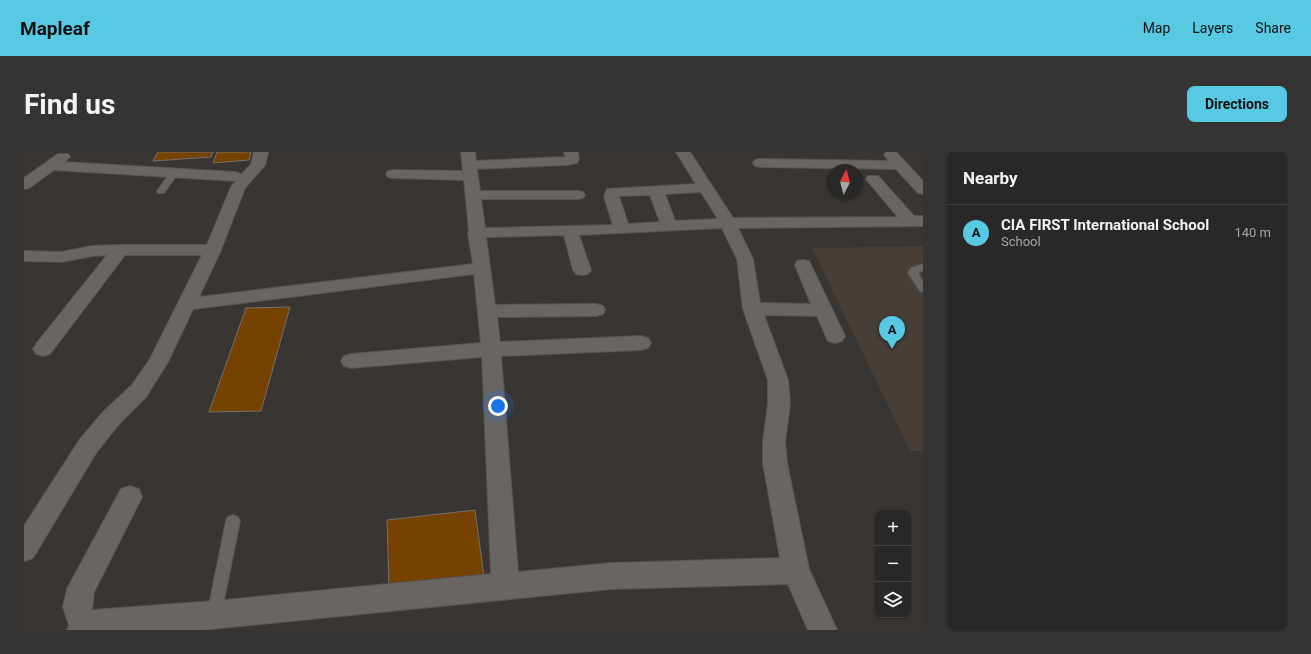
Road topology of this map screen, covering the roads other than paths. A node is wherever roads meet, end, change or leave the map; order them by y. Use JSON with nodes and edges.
{"nodes":[{"id":1,"x":69,"y":152,"type":"edge"},
{"id":2,"x":261,"y":152,"type":"edge"},
{"id":3,"x":570,"y":152,"type":"edge"},
{"id":4,"x":683,"y":152,"type":"edge"},
{"id":5,"x":888,"y":152,"type":"edge"},
{"id":6,"x":760,"y":163,"type":"dead end"},
{"id":7,"x":470,"y":164,"type":"edge"},
{"id":8,"x":900,"y":165,"type":"junction"},
{"id":9,"x":52,"y":166,"type":"junction"},
{"id":10,"x":175,"y":172,"type":"junction"},
{"id":11,"x":393,"y":174,"type":"dead end"},
{"id":12,"x":917,"y":176,"type":"edge"},
{"id":13,"x":873,"y":179,"type":"dead end"},
{"id":14,"x":246,"y":180,"type":"junction"},
{"id":15,"x":24,"y":185,"type":"edge"},
{"id":16,"x":705,"y":188,"type":"junction"},
{"id":17,"x":656,"y":190,"type":"junction"},
{"id":18,"x":923,"y":190,"type":"edge"},
{"id":19,"x":160,"y":191,"type":"dead end"},
{"id":20,"x":472,"y":195,"type":"junction"},
{"id":21,"x":578,"y":195,"type":"dead end"},
{"id":22,"x":916,"y":221,"type":"edge"},
{"id":23,"x":728,"y":223,"type":"junction"},
{"id":24,"x":669,"y":227,"type":"junction"},
{"id":25,"x":622,"y":229,"type":"junction"},
{"id":26,"x":570,"y":230,"type":"junction"},
{"id":27,"x":476,"y":233,"type":"junction"},
{"id":28,"x":120,"y":250,"type":"junction"},
{"id":29,"x":213,"y":250,"type":"junction"},
{"id":30,"x":24,"y":256,"type":"edge"},
{"id":31,"x":803,"y":265,"type":"dead end"},
{"id":32,"x":923,"y":267,"type":"edge"},
{"id":33,"x":481,"y":268,"type":"junction"},
{"id":34,"x":582,"y":270,"type":"dead end"},
{"id":35,"x":923,"y":289,"type":"edge"},
{"id":36,"x":188,"y":304,"type":"junction"},
{"id":37,"x":752,"y":309,"type":"junction"},
{"id":38,"x":596,"y":310,"type":"dead end"},
{"id":39,"x":823,"y":310,"type":"junction"},
{"id":40,"x":486,"y":311,"type":"junction"},
{"id":41,"x":835,"y":336,"type":"dead end"},
{"id":42,"x":641,"y":343,"type":"dead end"},
{"id":43,"x":43,"y":349,"type":"dead end"},
{"id":44,"x":491,"y":349,"type":"junction"},
{"id":45,"x":351,"y":361,"type":"dead end"},
{"id":46,"x":130,"y":497,"type":"dead end"},
{"id":47,"x":232,"y":522,"type":"dead end"},
{"id":48,"x":24,"y":549,"type":"edge"},
{"id":49,"x":796,"y":571,"type":"junction"},
{"id":50,"x":505,"y":586,"type":"junction"},
{"id":51,"x":214,"y":615,"type":"junction"},
{"id":52,"x":82,"y":628,"type":"edge"},
{"id":53,"x":823,"y":630,"type":"edge"}],
"edges":[{"from":1,"to":9,"type":"street"},
{"from":2,"to":14,"type":"street"},
{"from":3,"to":7,"type":"street"},
{"from":4,"to":16,"type":"street"},
{"from":5,"to":8,"type":"street"},
{"from":6,"to":8,"type":"street"},
{"from":7,"to":11,"type":"street"},
{"from":7,"to":20,"type":"street"},
{"from":8,"to":12,"type":"street"},
{"from":9,"to":10,"type":"street"},
{"from":9,"to":15,"type":"street"},
{"from":10,"to":14,"type":"street"},
{"from":10,"to":19,"type":"lane"},
{"from":12,"to":18,"type":"street"},
{"from":13,"to":22,"type":"street"},
{"from":14,"to":29,"type":"street"},
{"from":16,"to":17,"type":"street"},
{"from":16,"to":23,"type":"street"},
{"from":17,"to":24,"type":"street"},
{"from":17,"to":25,"type":"street"},
{"from":20,"to":21,"type":"street"},
{"from":20,"to":27,"type":"street"},
{"from":22,"to":23,"type":"street"},
{"from":23,"to":24,"type":"street"},
{"from":23,"to":37,"type":"street"},
{"from":24,"to":25,"type":"street"},
{"from":25,"to":26,"type":"street"},
{"from":26,"to":27,"type":"street"},
{"from":26,"to":34,"type":"street"},
{"from":27,"to":33,"type":"street"},
{"from":28,"to":29,"type":"street"},
{"from":28,"to":30,"type":"street"},
{"from":28,"to":43,"type":"street"},
{"from":29,"to":36,"type":"street"},
{"from":31,"to":39,"type":"street"},
{"from":32,"to":35,"type":"lane"},
{"from":33,"to":36,"type":"street"},
{"from":33,"to":40,"type":"street"},
{"from":36,"to":48,"type":"street"},
{"from":37,"to":39,"type":"street"},
{"from":37,"to":49,"type":"street"},
{"from":38,"to":40,"type":"street"},
{"from":39,"to":41,"type":"street"},
{"from":40,"to":44,"type":"street"},
{"from":42,"to":44,"type":"street"},
{"from":44,"to":45,"type":"street"},
{"from":44,"to":50,"type":"street"},
{"from":46,"to":52,"type":"street"},
{"from":47,"to":51,"type":"lane"},
{"from":49,"to":50,"type":"street"},
{"from":49,"to":53,"type":"street"},
{"from":50,"to":51,"type":"street"},
{"from":51,"to":52,"type":"street"}]}
